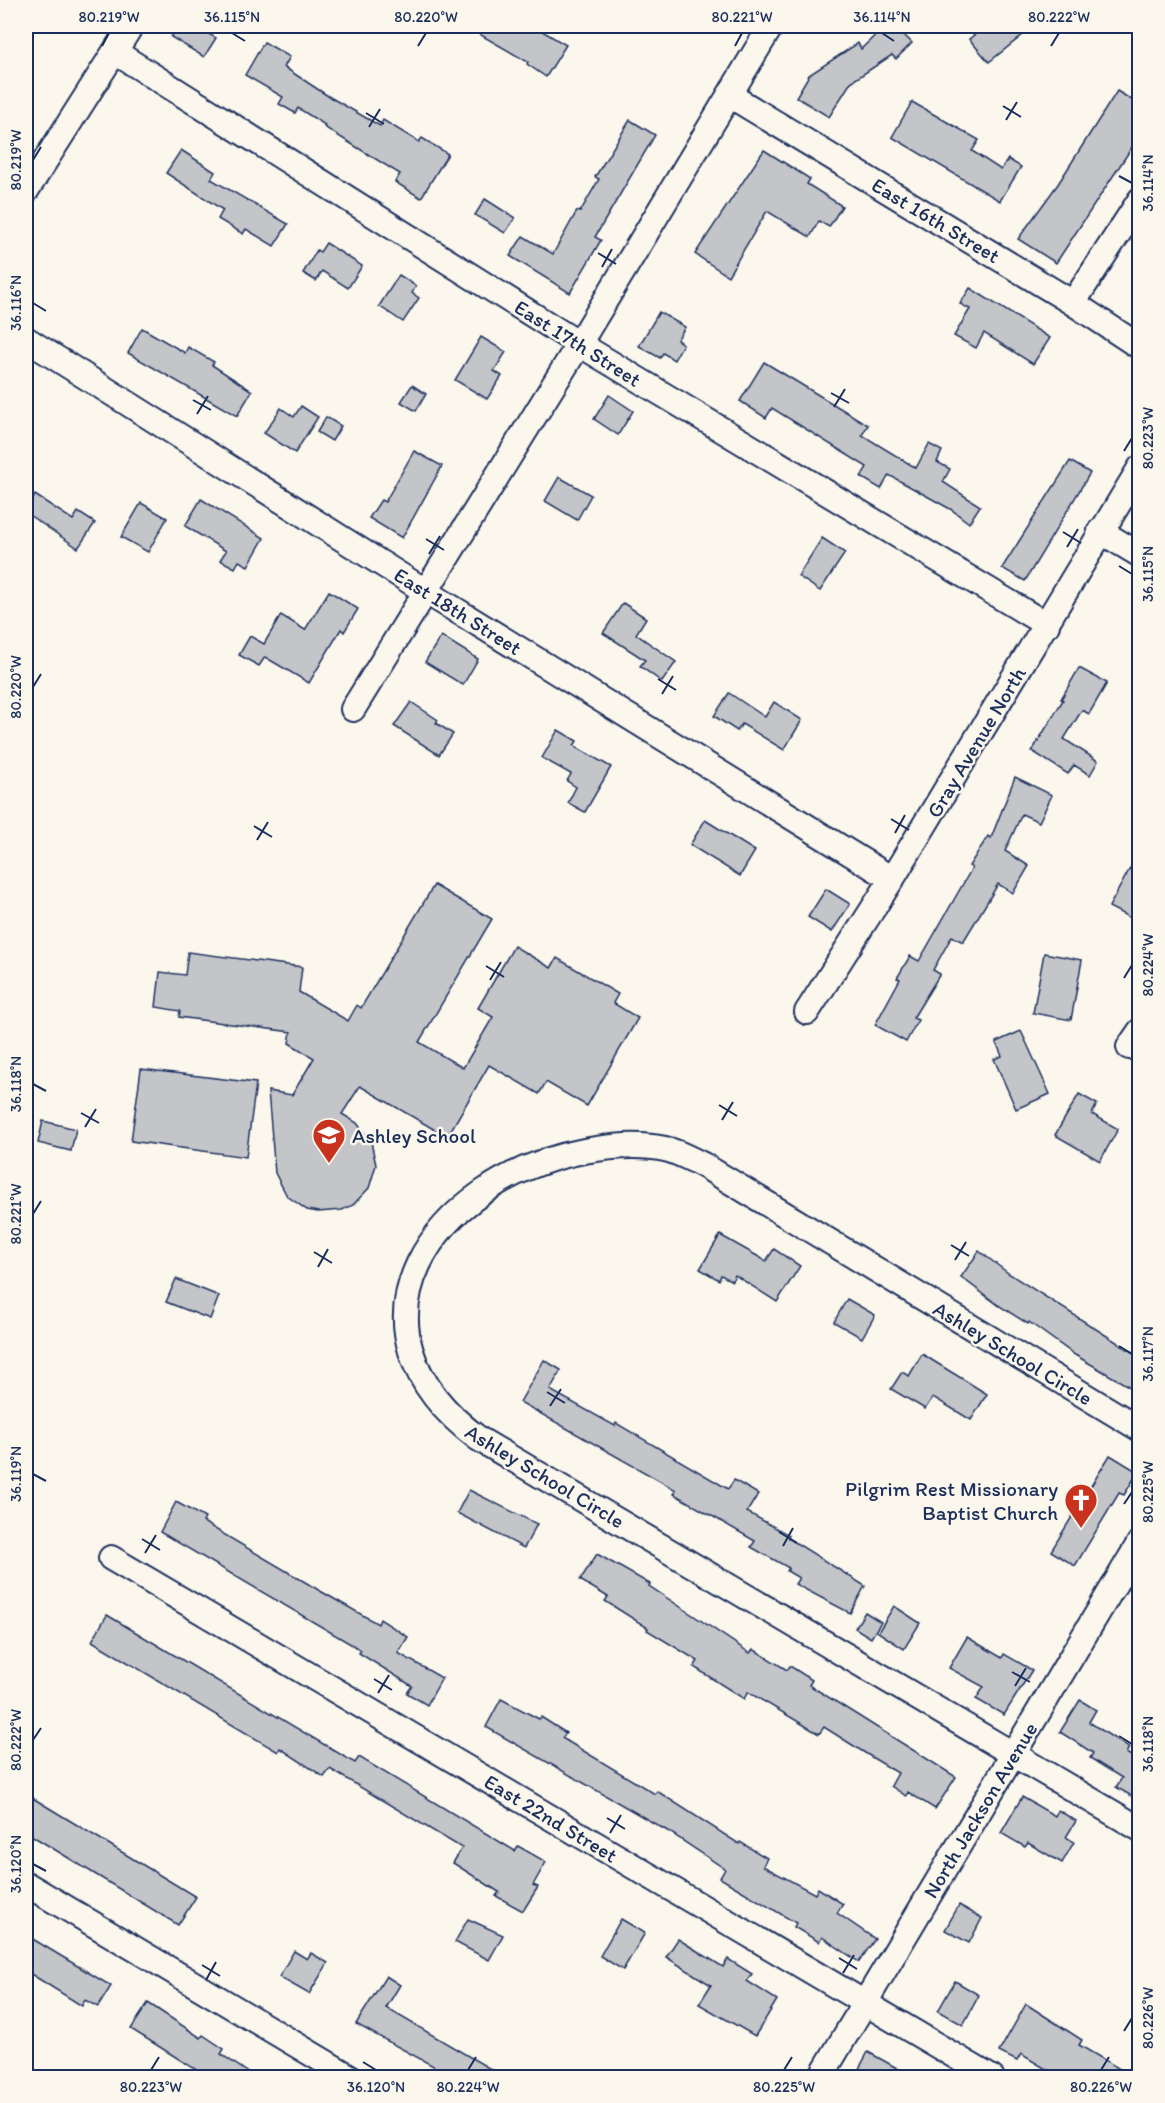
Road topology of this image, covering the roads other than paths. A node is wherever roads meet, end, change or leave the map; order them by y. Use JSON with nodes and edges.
{"nodes":[{"id":1,"x":131,"y":26,"type":"edge"},
{"id":2,"x":771,"y":26,"type":"edge"},
{"id":3,"x":115,"y":52,"type":"junction"},
{"id":4,"x":731,"y":96,"type":"junction"},
{"id":5,"x":26,"y":191,"type":"edge"},
{"id":6,"x":1140,"y":200,"type":"edge"},
{"id":7,"x":1073,"y":303,"type":"junction"},
{"id":8,"x":26,"y":339,"type":"edge"},
{"id":9,"x":579,"y":345,"type":"junction"},
{"id":10,"x":1140,"y":346,"type":"edge"},
{"id":11,"x":1140,"y":468,"type":"edge"},
{"id":12,"x":1100,"y":531,"type":"junction"},
{"id":13,"x":1140,"y":555,"type":"edge"},
{"id":14,"x":425,"y":591,"type":"junction"},
{"id":15,"x":1047,"y":625,"type":"junction"},
{"id":16,"x":353,"y":709,"type":"dead end"},
{"id":17,"x":892,"y":879,"type":"junction"},
{"id":18,"x":807,"y":1012,"type":"dead end"},
{"id":19,"x":1140,"y":1429,"type":"edge"},
{"id":20,"x":1140,"y":1542,"type":"edge"},
{"id":21,"x":111,"y":1558,"type":"dead end"},
{"id":22,"x":1013,"y":1753,"type":"junction"},
{"id":23,"x":1140,"y":1829,"type":"edge"},
{"id":24,"x":26,"y":1884,"type":"edge"},
{"id":25,"x":864,"y":2003,"type":"junction"},
{"id":26,"x":352,"y":2078,"type":"edge"},
{"id":27,"x":820,"y":2078,"type":"edge"},
{"id":28,"x":992,"y":2078,"type":"edge"}],
"edges":[{"from":1,"to":3,"type":"street"},
{"from":2,"to":4,"type":"street"},
{"from":3,"to":5,"type":"street"},
{"from":3,"to":9,"type":"street","name":"East 17th Street"},
{"from":4,"to":7,"type":"street","name":"East 16th Street"},
{"from":4,"to":9,"type":"street"},
{"from":6,"to":7,"type":"street"},
{"from":7,"to":10,"type":"street","name":"East 16th Street"},
{"from":8,"to":14,"type":"street","name":"East 18th Street"},
{"from":9,"to":14,"type":"street"},
{"from":9,"to":15,"type":"street","name":"East 17th Street"},
{"from":11,"to":12,"type":"street","name":"Gray Avenue North"},
{"from":12,"to":13,"type":"street"},
{"from":12,"to":15,"type":"street","name":"Gray Avenue North"},
{"from":14,"to":16,"type":"street"},
{"from":14,"to":17,"type":"street","name":"East 18th Street"},
{"from":15,"to":17,"type":"street","name":"Gray Avenue North"},
{"from":17,"to":18,"type":"street","name":"Gray Avenue North"},
{"from":19,"to":22,"type":"street","name":"Ashley School Circle"},
{"from":20,"to":22,"type":"street","name":"North Jackson Avenue"},
{"from":21,"to":25,"type":"street","name":"East 22nd Street"},
{"from":22,"to":23,"type":"street","name":"Ashley School Circle"},
{"from":22,"to":25,"type":"street","name":"North Jackson Avenue"},
{"from":24,"to":26,"type":"street"},
{"from":25,"to":27,"type":"street","name":"North Jackson Avenue"},
{"from":25,"to":28,"type":"street","name":"East 22nd Street"}]}
